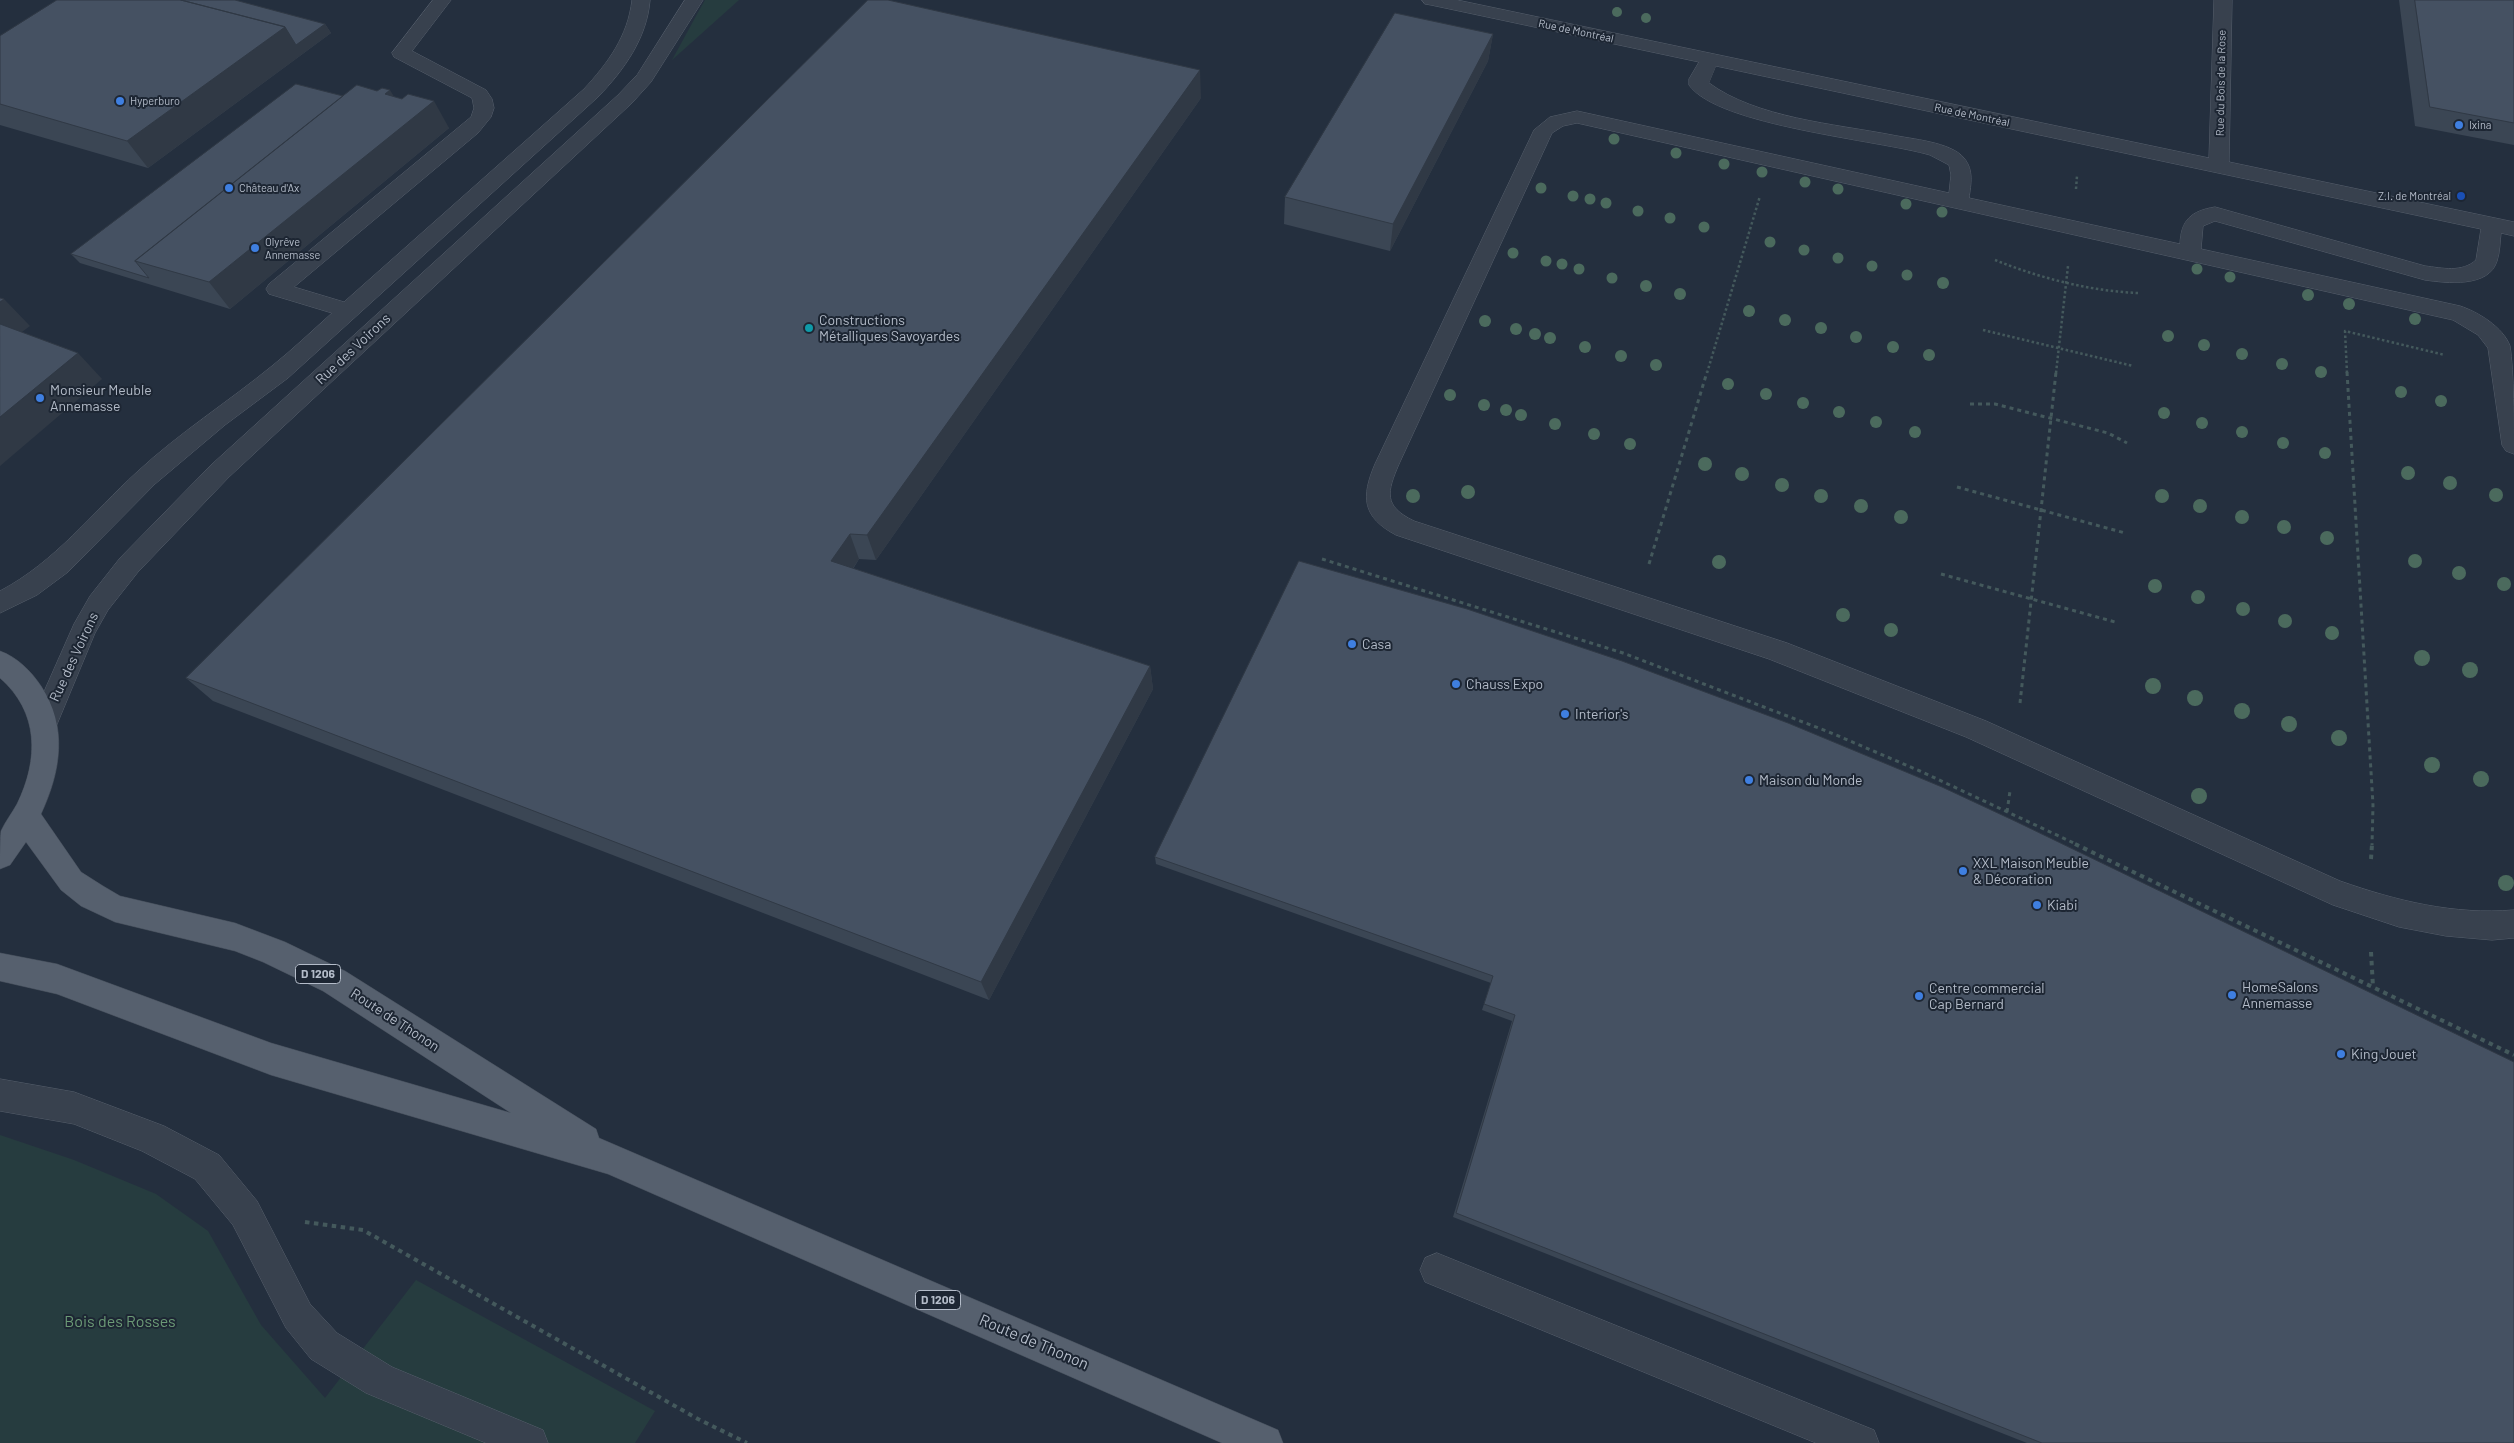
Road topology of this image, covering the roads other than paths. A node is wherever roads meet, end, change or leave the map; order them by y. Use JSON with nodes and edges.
{"nodes":[{"id":1,"x":442,"y":0,"type":"edge"},
{"id":2,"x":641,"y":0,"type":"edge"},
{"id":3,"x":694,"y":0,"type":"edge"},
{"id":4,"x":1430,"y":0,"type":"edge"},
{"id":5,"x":2222,"y":0,"type":"edge"},
{"id":6,"x":1710,"y":59,"type":"junction"},
{"id":7,"x":2219,"y":167,"type":"junction"},
{"id":8,"x":1958,"y":201,"type":"junction"},
{"id":9,"x":2492,"y":224,"type":"junction"},
{"id":10,"x":2514,"y":229,"type":"edge"},
{"id":11,"x":2190,"y":253,"type":"junction"},
{"id":12,"x":349,"y":310,"type":"junction"},
{"id":13,"x":2514,"y":445,"type":"edge"},
{"id":14,"x":0,"y":603,"type":"edge"},
{"id":15,"x":0,"y":662,"type":"edge"},
{"id":16,"x":45,"y":721,"type":"junction"},
{"id":17,"x":26,"y":816,"type":"junction"},
{"id":18,"x":0,"y":856,"type":"edge"},
{"id":19,"x":2514,"y":924,"type":"edge"},
{"id":20,"x":0,"y":967,"type":"edge"},
{"id":21,"x":0,"y":1095,"type":"edge"},
{"id":22,"x":610,"y":1158,"type":"junction"},
{"id":23,"x":1437,"y":1270,"type":"dead end"},
{"id":24,"x":530,"y":1443,"type":"edge"},
{"id":25,"x":1265,"y":1443,"type":"edge"},
{"id":26,"x":1862,"y":1443,"type":"edge"}],
"edges":[{"from":1,"to":12,"type":"street"},
{"from":2,"to":12,"type":"street"},
{"from":3,"to":16,"type":"street","name":"Rue des Voirons"},
{"from":4,"to":6,"type":"street","name":"Rue de Montréal"},
{"from":5,"to":7,"type":"street","name":"Rue du Bois de la Rose"},
{"from":6,"to":7,"type":"street","name":"Rue de Montréal"},
{"from":6,"to":8,"type":"street"},
{"from":7,"to":9,"type":"street","name":"Rue de Montréal"},
{"from":8,"to":11,"type":"street"},
{"from":8,"to":19,"type":"street"},
{"from":9,"to":10,"type":"street","name":"Rue de Montréal"},
{"from":9,"to":11,"type":"street"},
{"from":11,"to":13,"type":"street"},
{"from":12,"to":14,"type":"street"},
{"from":15,"to":16,"type":"main road"},
{"from":16,"to":17,"type":"main road"},
{"from":17,"to":18,"type":"main road"},
{"from":17,"to":22,"type":"main road","name":"Route de Thonon","number":"D 1206"},
{"from":20,"to":22,"type":"main road","name":"Route de Thonon","number":"D 1206"},
{"from":21,"to":24,"type":"street"},
{"from":22,"to":25,"type":"main road","name":"Route de Thonon","number":"D 1206"},
{"from":23,"to":26,"type":"street"}]}
